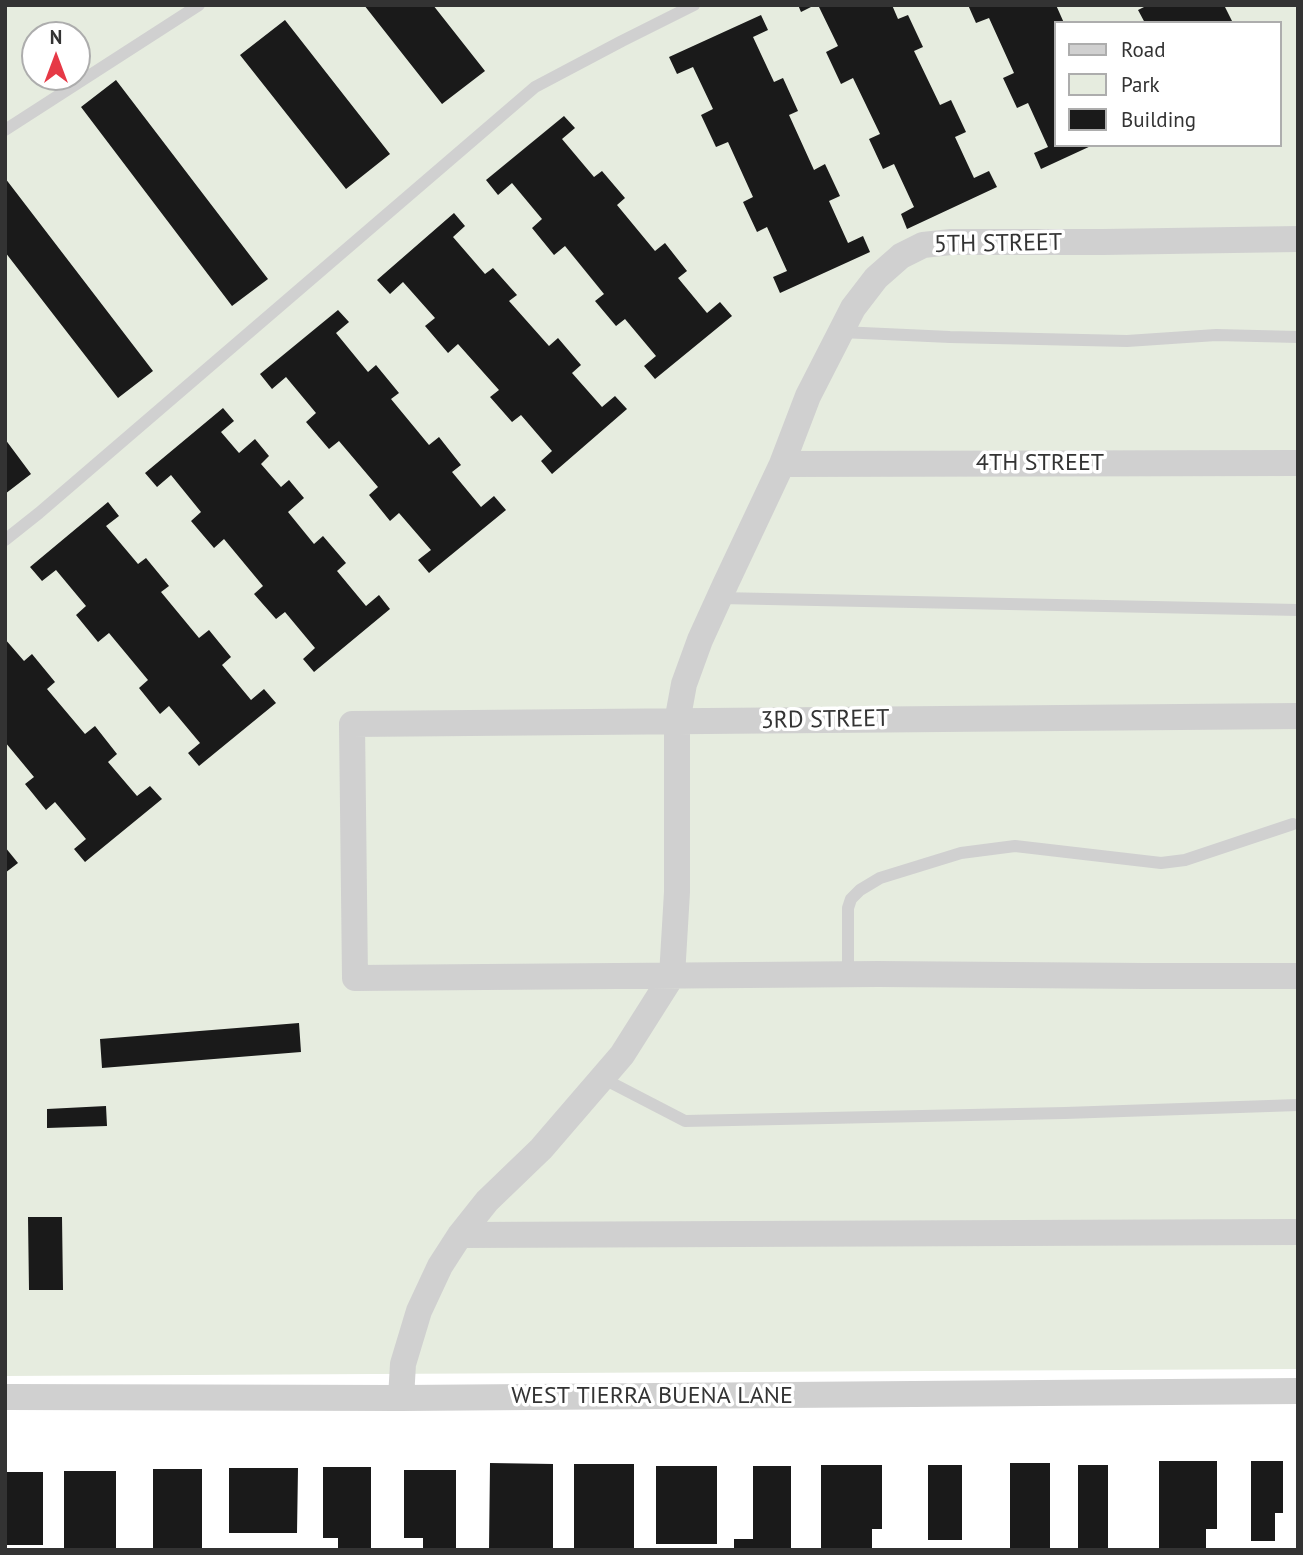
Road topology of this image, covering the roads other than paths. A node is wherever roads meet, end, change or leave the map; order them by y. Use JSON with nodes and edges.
{"nodes":[{"id":1,"x":199,"y":5,"type":"edge"},
{"id":2,"x":694,"y":5,"type":"edge"},
{"id":3,"x":5,"y":130,"type":"edge"},
{"id":4,"x":1298,"y":239,"type":"edge"},
{"id":5,"x":840,"y":332,"type":"junction"},
{"id":6,"x":1298,"y":337,"type":"edge"},
{"id":7,"x":1298,"y":463,"type":"edge"},
{"id":8,"x":782,"y":464,"type":"junction"},
{"id":9,"x":5,"y":540,"type":"edge"},
{"id":10,"x":719,"y":597,"type":"junction"},
{"id":11,"x":1298,"y":610,"type":"edge"},
{"id":12,"x":1298,"y":716,"type":"edge"},
{"id":13,"x":677,"y":722,"type":"junction"},
{"id":14,"x":1293,"y":824,"type":"dead end"},
{"id":15,"x":848,"y":974,"type":"junction"},
{"id":16,"x":673,"y":976,"type":"junction"},
{"id":17,"x":1298,"y":976,"type":"edge"},
{"id":18,"x":602,"y":1079,"type":"junction"},
{"id":19,"x":1298,"y":1105,"type":"edge"},
{"id":20,"x":1298,"y":1232,"type":"edge"},
{"id":21,"x":460,"y":1235,"type":"junction"},
{"id":22,"x":1298,"y":1391,"type":"edge"},
{"id":23,"x":5,"y":1397,"type":"edge"},
{"id":24,"x":401,"y":1398,"type":"junction"}],
"edges":[{"from":1,"to":3,"type":"lane"},
{"from":2,"to":9,"type":"lane"},
{"from":4,"to":5,"type":"street","name":"5TH STREET"},
{"from":5,"to":6,"type":"lane"},
{"from":5,"to":8,"type":"street","name":"5TH STREET"},
{"from":7,"to":8,"type":"street","name":"4TH STREET"},
{"from":8,"to":10,"type":"street","name":"5TH STREET"},
{"from":10,"to":11,"type":"lane"},
{"from":10,"to":13,"type":"street","name":"5TH STREET"},
{"from":12,"to":13,"type":"street","name":"3RD STREET"},
{"from":13,"to":16,"type":"street","name":"5TH STREET"},
{"from":13,"to":16,"type":"street","name":"3RD STREET"},
{"from":14,"to":15,"type":"lane"},
{"from":15,"to":16,"type":"street"},
{"from":15,"to":17,"type":"street"},
{"from":16,"to":18,"type":"street"},
{"from":18,"to":19,"type":"lane"},
{"from":18,"to":21,"type":"street"},
{"from":20,"to":21,"type":"street"},
{"from":21,"to":24,"type":"street"},
{"from":22,"to":24,"type":"street","name":"WEST TIERRA BUENA LANE"},
{"from":23,"to":24,"type":"street","name":"WEST TIERRA BUENA LANE"}]}
